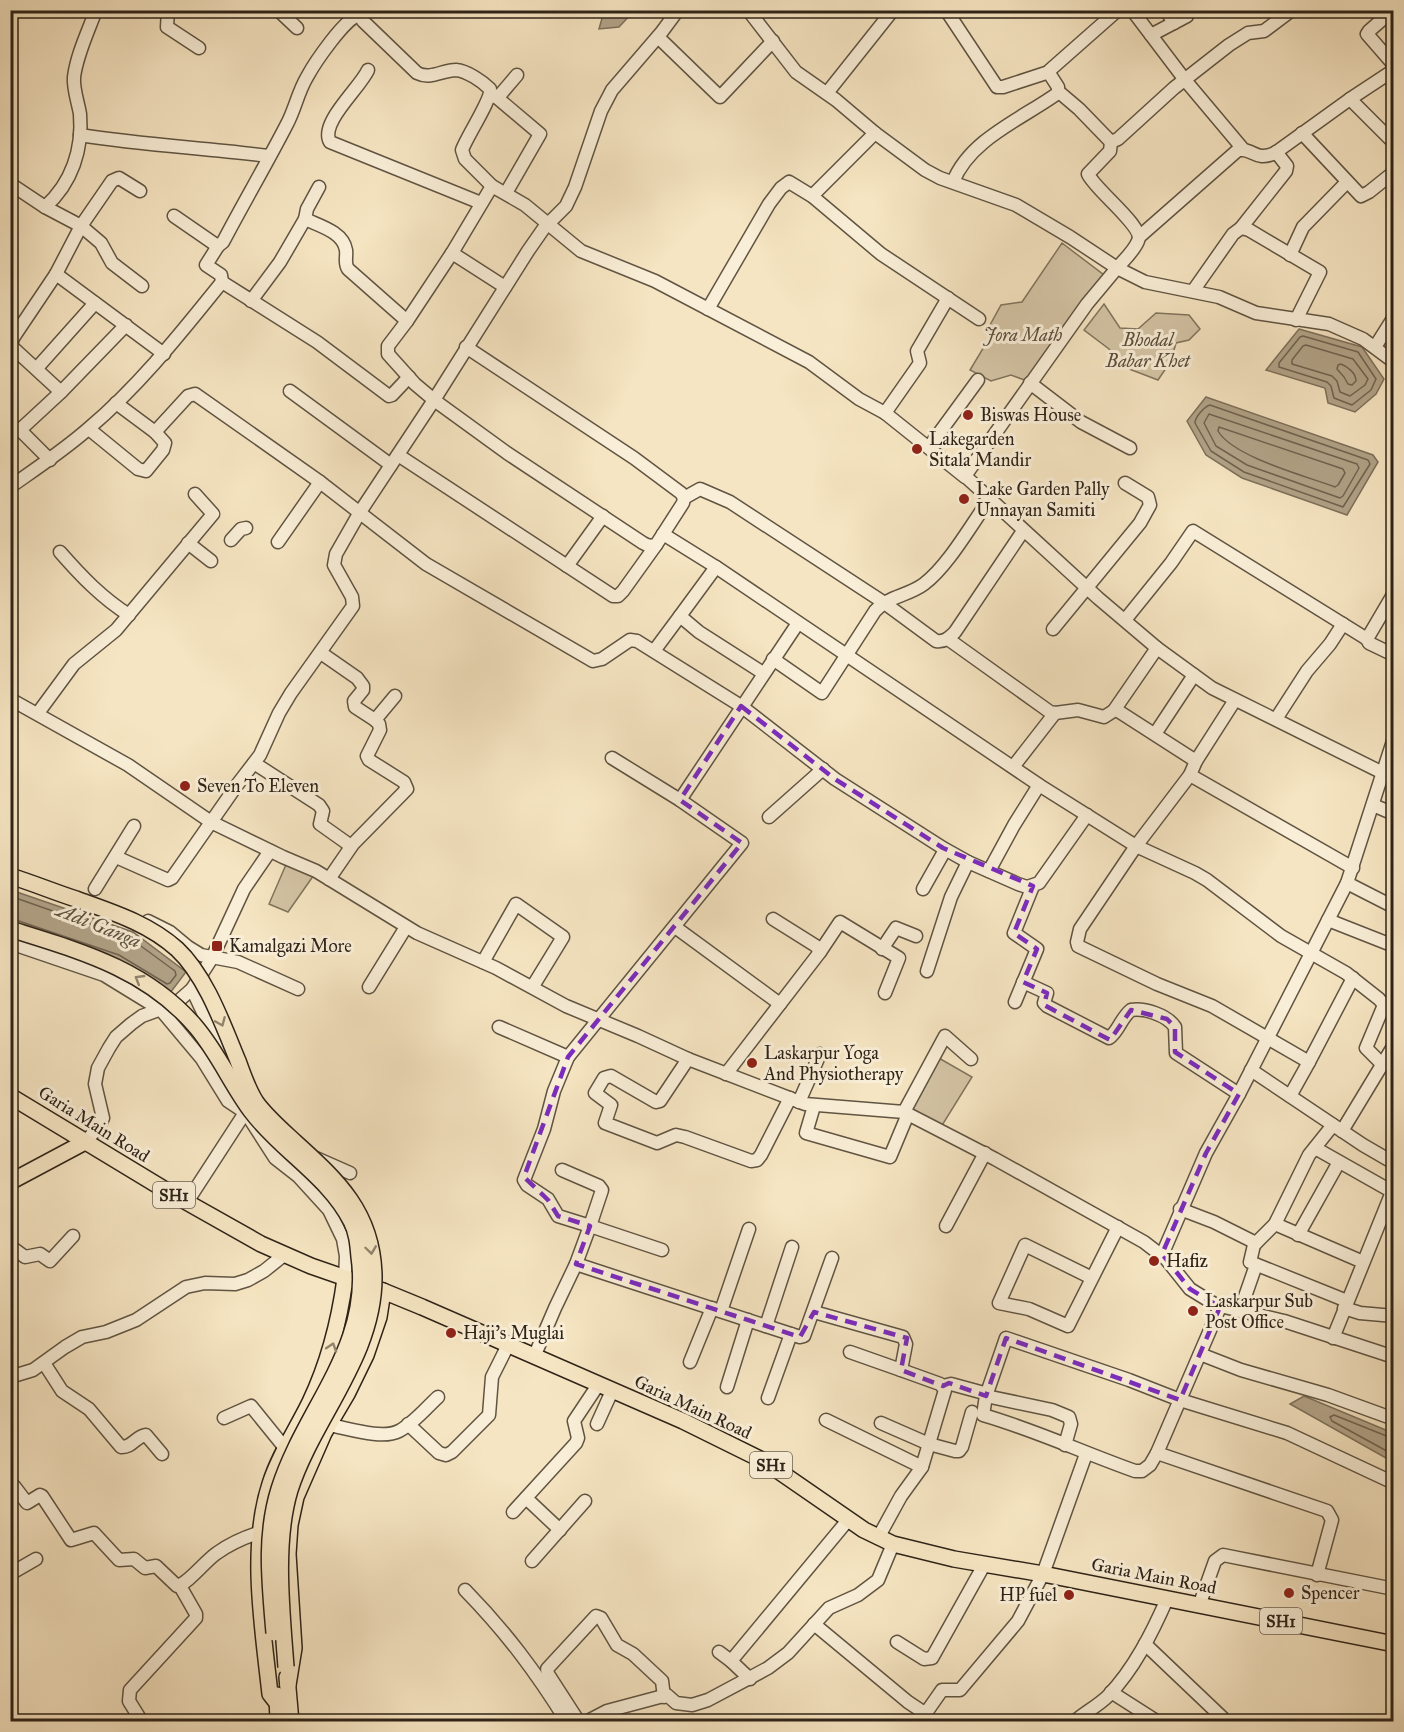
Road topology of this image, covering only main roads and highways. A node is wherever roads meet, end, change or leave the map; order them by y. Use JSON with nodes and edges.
{"nodes":[{"id":1,"x":10,"y":876,"type":"edge"},
{"id":2,"x":10,"y":929,"type":"edge"},
{"id":3,"x":10,"y":1096,"type":"edge"},
{"id":4,"x":85,"y":1142,"type":"junction"},
{"id":5,"x":10,"y":1182,"type":"edge"},
{"id":6,"x":345,"y":1279,"type":"junction"},
{"id":7,"x":383,"y":1291,"type":"junction"},
{"id":8,"x":1394,"y":1644,"type":"edge"},
{"id":9,"x":281,"y":1668,"type":"junction"},
{"id":10,"x":288,"y":1685,"type":"junction"},
{"id":11,"x":277,"y":1703,"type":"junction"},
{"id":12,"x":278,"y":1722,"type":"edge"},
{"id":13,"x":291,"y":1722,"type":"edge"}],
"edges":[{"from":1,"to":9,"type":"main road","one_way":true,"bridge":true},
{"from":9,"to":2,"type":"main road","one_way":true,"bridge":true},
{"from":3,"to":4,"type":"main road","name":"Garia Main Road","number":"SH1"},
{"from":4,"to":5,"type":"main road"},
{"from":4,"to":6,"type":"main road","name":"Garia Main Road","number":"SH1"},
{"from":6,"to":7,"type":"main road","name":"Garia Main Road","number":"SH1"},
{"from":11,"to":6,"type":"main road","one_way":true},
{"from":7,"to":8,"type":"main road","name":"Garia Main Road","number":"SH1"},
{"from":7,"to":10,"type":"main road"},
{"from":9,"to":10,"type":"main road"},
{"from":9,"to":11,"type":"main road"},
{"from":10,"to":13,"type":"main road"},
{"from":11,"to":12,"type":"main road"}]}
